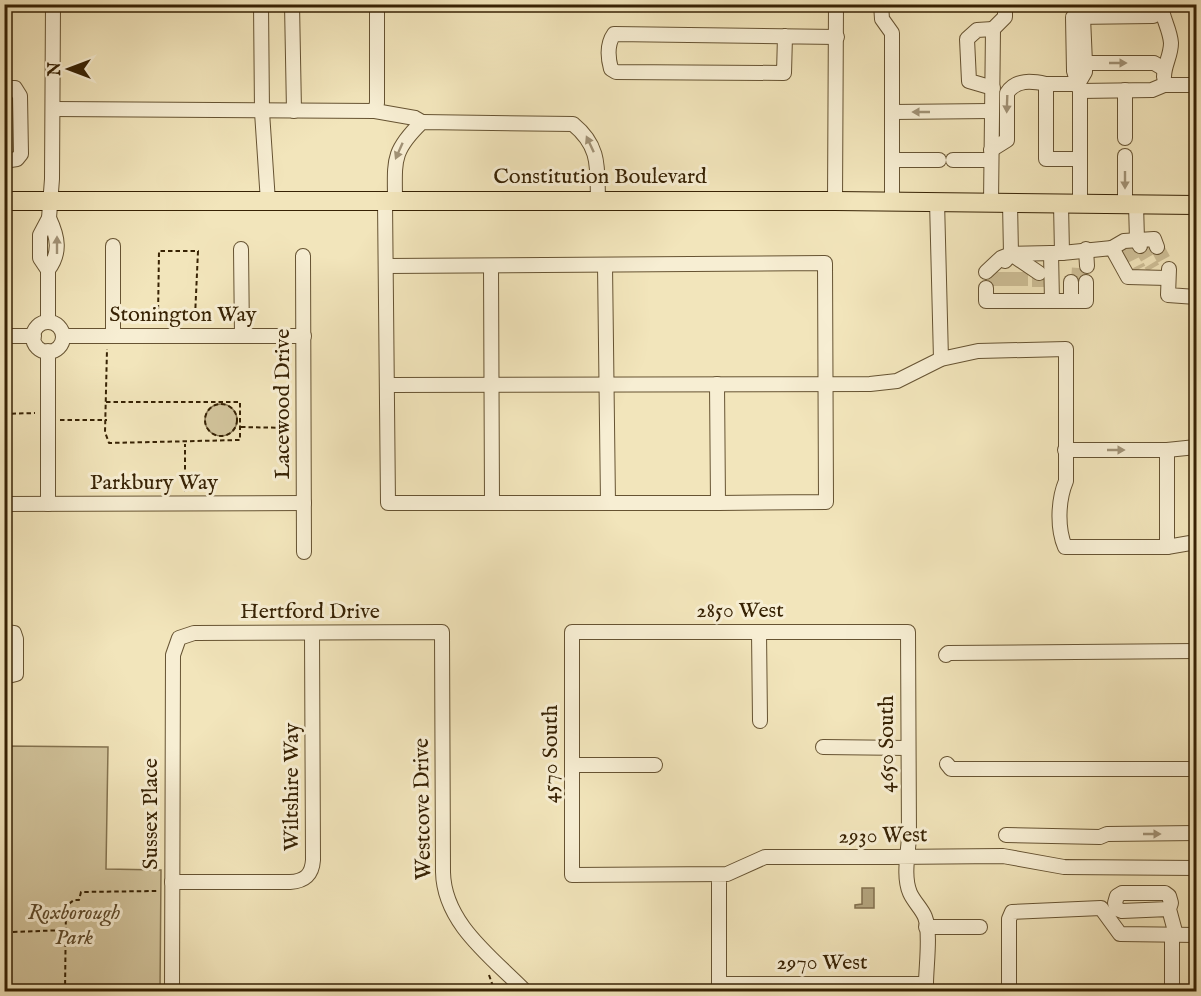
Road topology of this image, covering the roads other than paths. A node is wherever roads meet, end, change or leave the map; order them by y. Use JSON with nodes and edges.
{"nodes":[{"id":1,"x":53,"y":4,"type":"edge"},
{"id":2,"x":261,"y":4,"type":"edge"},
{"id":3,"x":292,"y":4,"type":"edge"},
{"id":4,"x":377,"y":4,"type":"edge"},
{"id":5,"x":836,"y":4,"type":"edge"},
{"id":6,"x":881,"y":4,"type":"edge"},
{"id":7,"x":1005,"y":4,"type":"edge"},
{"id":8,"x":1161,"y":8,"type":"edge"},
{"id":9,"x":1083,"y":16,"type":"junction"},
{"id":10,"x":993,"y":28,"type":"junction"},
{"id":11,"x":785,"y":36,"type":"junction"},
{"id":12,"x":837,"y":37,"type":"junction"},
{"id":13,"x":1085,"y":63,"type":"junction"},
{"id":14,"x":1164,"y":69,"type":"junction"},
{"id":15,"x":1046,"y":84,"type":"junction"},
{"id":16,"x":1197,"y":84,"type":"edge"},
{"id":17,"x":1164,"y":85,"type":"junction"},
{"id":18,"x":993,"y":87,"type":"junction"},
{"id":19,"x":1079,"y":87,"type":"junction"},
{"id":20,"x":4,"y":88,"type":"edge"},
{"id":21,"x":1125,"y":90,"type":"junction"},
{"id":22,"x":53,"y":110,"type":"junction"},
{"id":23,"x":294,"y":111,"type":"junction"},
{"id":24,"x":375,"y":111,"type":"junction"},
{"id":25,"x":990,"y":111,"type":"junction"},
{"id":26,"x":262,"y":112,"type":"junction"},
{"id":27,"x":893,"y":112,"type":"junction"},
{"id":28,"x":422,"y":122,"type":"junction"},
{"id":29,"x":1125,"y":138,"type":"dead end"},
{"id":30,"x":991,"y":155,"type":"junction"},
{"id":31,"x":1125,"y":156,"type":"dead end"},
{"id":32,"x":1080,"y":159,"type":"junction"},
{"id":33,"x":892,"y":160,"type":"junction"},
{"id":34,"x":4,"y":161,"type":"edge"},
{"id":35,"x":4,"y":201,"type":"edge"},
{"id":36,"x":598,"y":201,"type":"junction"},
{"id":37,"x":835,"y":201,"type":"junction"},
{"id":38,"x":892,"y":201,"type":"junction"},
{"id":39,"x":937,"y":201,"type":"junction"},
{"id":40,"x":268,"y":202,"type":"junction"},
{"id":41,"x":390,"y":202,"type":"junction"},
{"id":42,"x":991,"y":202,"type":"junction"},
{"id":43,"x":1010,"y":203,"type":"junction"},
{"id":44,"x":1061,"y":204,"type":"junction"},
{"id":45,"x":1080,"y":204,"type":"junction"},
{"id":46,"x":1130,"y":204,"type":"junction"},
{"id":47,"x":1197,"y":205,"type":"edge"},
{"id":48,"x":49,"y":209,"type":"junction"},
{"id":49,"x":1128,"y":244,"type":"junction"},
{"id":50,"x":113,"y":246,"type":"dead end"},
{"id":51,"x":1157,"y":247,"type":"dead end"},
{"id":52,"x":241,"y":249,"type":"dead end"},
{"id":53,"x":1011,"y":254,"type":"junction"},
{"id":54,"x":303,"y":256,"type":"dead end"},
{"id":55,"x":1073,"y":257,"type":"junction"},
{"id":56,"x":605,"y":265,"type":"junction"},
{"id":57,"x":386,"y":266,"type":"junction"},
{"id":58,"x":491,"y":266,"type":"junction"},
{"id":59,"x":1013,"y":272,"type":"junction"},
{"id":60,"x":1078,"y":282,"type":"tunnel mouth"},
{"id":61,"x":1197,"y":297,"type":"edge"},
{"id":62,"x":48,"y":322,"type":"junction"},
{"id":63,"x":4,"y":336,"type":"edge"},
{"id":64,"x":34,"y":336,"type":"junction"},
{"id":65,"x":63,"y":336,"type":"junction"},
{"id":66,"x":242,"y":336,"type":"junction"},
{"id":67,"x":303,"y":336,"type":"junction"},
{"id":68,"x":110,"y":343,"type":"junction"},
{"id":69,"x":48,"y":351,"type":"junction"},
{"id":70,"x":941,"y":359,"type":"junction"},
{"id":71,"x":607,"y":384,"type":"junction"},
{"id":72,"x":717,"y":384,"type":"junction"},
{"id":73,"x":826,"y":384,"type":"junction"},
{"id":74,"x":388,"y":385,"type":"junction"},
{"id":75,"x":492,"y":385,"type":"junction"},
{"id":76,"x":1197,"y":447,"type":"edge"},
{"id":77,"x":1065,"y":450,"type":"junction"},
{"id":78,"x":1167,"y":450,"type":"junction"},
{"id":79,"x":304,"y":503,"type":"junction"},
{"id":80,"x":492,"y":503,"type":"junction"},
{"id":81,"x":608,"y":503,"type":"junction"},
{"id":82,"x":718,"y":503,"type":"junction"},
{"id":83,"x":4,"y":504,"type":"edge"},
{"id":84,"x":48,"y":504,"type":"junction"},
{"id":85,"x":1197,"y":542,"type":"edge"},
{"id":86,"x":1167,"y":547,"type":"junction"},
{"id":87,"x":304,"y":552,"type":"dead end"},
{"id":88,"x":4,"y":632,"type":"edge"},
{"id":89,"x":442,"y":632,"type":"joint"},
{"id":90,"x":572,"y":632,"type":"joint"},
{"id":91,"x":759,"y":632,"type":"junction"},
{"id":92,"x":908,"y":632,"type":"joint"},
{"id":93,"x":312,"y":633,"type":"junction"},
{"id":94,"x":179,"y":638,"type":"joint"},
{"id":95,"x":1197,"y":651,"type":"edge"},
{"id":96,"x":946,"y":655,"type":"dead end"},
{"id":97,"x":4,"y":677,"type":"edge"},
{"id":98,"x":760,"y":721,"type":"dead end"},
{"id":99,"x":823,"y":747,"type":"dead end"},
{"id":100,"x":908,"y":748,"type":"junction"},
{"id":101,"x":947,"y":764,"type":"dead end"},
{"id":102,"x":572,"y":765,"type":"junction"},
{"id":103,"x":655,"y":765,"type":"dead end"},
{"id":104,"x":1197,"y":769,"type":"edge"},
{"id":105,"x":1197,"y":833,"type":"edge"},
{"id":106,"x":1006,"y":835,"type":"dead end"},
{"id":107,"x":908,"y":857,"type":"junction"},
{"id":108,"x":1197,"y":867,"type":"edge"},
{"id":109,"x":572,"y":875,"type":"joint"},
{"id":110,"x":718,"y":875,"type":"junction"},
{"id":111,"x":172,"y":882,"type":"junction"},
{"id":112,"x":1111,"y":911,"type":"junction"},
{"id":113,"x":926,"y":927,"type":"junction"},
{"id":114,"x":980,"y":927,"type":"dead end"},
{"id":115,"x":1174,"y":935,"type":"junction"},
{"id":116,"x":1197,"y":935,"type":"edge"},
{"id":117,"x":172,"y":992,"type":"edge"},
{"id":118,"x":526,"y":992,"type":"edge"},
{"id":119,"x":1009,"y":992,"type":"edge"},
{"id":120,"x":1172,"y":992,"type":"edge"}],
"edges":[{"from":1,"to":22,"type":"street"},
{"from":2,"to":26,"type":"street"},
{"from":3,"to":23,"type":"street"},
{"from":4,"to":24,"type":"street"},
{"from":5,"to":12,"type":"street"},
{"from":6,"to":27,"type":"street"},
{"from":7,"to":10,"type":"street"},
{"from":8,"to":9,"type":"street"},
{"from":8,"to":14,"type":"street"},
{"from":9,"to":13,"type":"street"},
{"from":9,"to":19,"type":"street"},
{"from":10,"to":18,"type":"street"},
{"from":10,"to":18,"type":"street"},
{"from":11,"to":11,"type":"street"},
{"from":11,"to":12,"type":"street"},
{"from":12,"to":37,"type":"street"},
{"from":13,"to":14,"type":"street","one_way":true},
{"from":13,"to":19,"type":"street"},
{"from":14,"to":17,"type":"street"},
{"from":15,"to":19,"type":"street"},
{"from":15,"to":30,"type":"street","one_way":true},
{"from":15,"to":32,"type":"street"},
{"from":16,"to":17,"type":"street"},
{"from":17,"to":21,"type":"street"},
{"from":18,"to":25,"type":"street"},
{"from":19,"to":21,"type":"street"},
{"from":19,"to":32,"type":"street"},
{"from":20,"to":34,"type":"street"},
{"from":21,"to":29,"type":"street"},
{"from":22,"to":26,"type":"street"},
{"from":22,"to":48,"type":"street"},
{"from":23,"to":24,"type":"street"},
{"from":23,"to":26,"type":"street"},
{"from":24,"to":28,"type":"street"},
{"from":25,"to":27,"type":"street","one_way":true},
{"from":25,"to":30,"type":"street"},
{"from":26,"to":40,"type":"street"},
{"from":27,"to":33,"type":"street"},
{"from":36,"to":28,"type":"street","one_way":true},
{"from":28,"to":41,"type":"street","one_way":true},
{"from":30,"to":33,"type":"street"},
{"from":30,"to":42,"type":"street"},
{"from":31,"to":46,"type":"street","one_way":true},
{"from":32,"to":45,"type":"street"},
{"from":33,"to":38,"type":"street"},
{"from":35,"to":48,"type":"main road","name":"Constitution Boulevard"},
{"from":36,"to":37,"type":"main road","name":"Constitution Boulevard"},
{"from":36,"to":41,"type":"main road","name":"Constitution Boulevard"},
{"from":37,"to":38,"type":"main road","name":"Constitution Boulevard"},
{"from":38,"to":39,"type":"main road","name":"Constitution Boulevard"},
{"from":39,"to":42,"type":"main road","name":"Constitution Boulevard"},
{"from":39,"to":70,"type":"street"},
{"from":40,"to":41,"type":"main road","name":"Constitution Boulevard"},
{"from":40,"to":48,"type":"main road","name":"Constitution Boulevard"},
{"from":41,"to":57,"type":"street"},
{"from":42,"to":43,"type":"main road","name":"Constitution Boulevard"},
{"from":43,"to":44,"type":"main road","name":"Constitution Boulevard"},
{"from":43,"to":53,"type":"street"},
{"from":44,"to":45,"type":"main road","name":"Constitution Boulevard"},
{"from":44,"to":55,"type":"street"},
{"from":45,"to":46,"type":"main road","name":"Constitution Boulevard"},
{"from":46,"to":47,"type":"main road","name":"Constitution Boulevard"},
{"from":46,"to":49,"type":"street"},
{"from":48,"to":62,"type":"street"},
{"from":49,"to":51,"type":"street"},
{"from":49,"to":55,"type":"street"},
{"from":49,"to":61,"type":"street"},
{"from":50,"to":68,"type":"street"},
{"from":52,"to":66,"type":"street"},
{"from":53,"to":55,"type":"street"},
{"from":53,"to":59,"type":"street"},
{"from":53,"to":59,"type":"street"},
{"from":53,"to":59,"type":"street"},
{"from":54,"to":67,"type":"street","name":"Lacewood Drive"},
{"from":55,"to":60,"type":"street"},
{"from":56,"to":58,"type":"street"},
{"from":56,"to":71,"type":"street"},
{"from":56,"to":73,"type":"street"},
{"from":57,"to":58,"type":"street"},
{"from":57,"to":74,"type":"street"},
{"from":58,"to":75,"type":"street"},
{"from":62,"to":64,"type":"street"},
{"from":62,"to":65,"type":"street"},
{"from":63,"to":64,"type":"street"},
{"from":64,"to":69,"type":"street"},
{"from":65,"to":68,"type":"street","name":"Stonington Way"},
{"from":65,"to":69,"type":"street"},
{"from":66,"to":67,"type":"street","name":"Stonington Way"},
{"from":66,"to":68,"type":"street","name":"Stonington Way"},
{"from":67,"to":79,"type":"street","name":"Lacewood Drive"},
{"from":69,"to":84,"type":"street"},
{"from":70,"to":73,"type":"street"},
{"from":70,"to":77,"type":"street"},
{"from":71,"to":72,"type":"street"},
{"from":71,"to":75,"type":"street"},
{"from":71,"to":81,"type":"street"},
{"from":72,"to":73,"type":"street"},
{"from":72,"to":82,"type":"street"},
{"from":73,"to":82,"type":"street"},
{"from":74,"to":75,"type":"street"},
{"from":74,"to":80,"type":"street"},
{"from":75,"to":80,"type":"street"},
{"from":76,"to":78,"type":"street"},
{"from":77,"to":78,"type":"street","one_way":true},
{"from":77,"to":86,"type":"street"},
{"from":78,"to":86,"type":"street"},
{"from":79,"to":84,"type":"street","name":"Parkbury Way"},
{"from":79,"to":87,"type":"street","name":"Lacewood Drive"},
{"from":80,"to":81,"type":"street"},
{"from":81,"to":82,"type":"street"},
{"from":83,"to":84,"type":"street","name":"Parkbury Way"},
{"from":85,"to":86,"type":"street"},
{"from":88,"to":97,"type":"street"},
{"from":89,"to":93,"type":"street","name":"Hertford Drive"},
{"from":89,"to":118,"type":"street","name":"Westcove Drive"},
{"from":90,"to":91,"type":"street","name":"2850 West"},
{"from":90,"to":102,"type":"street","name":"4570 South"},
{"from":91,"to":92,"type":"street","name":"2850 West"},
{"from":91,"to":98,"type":"street"},
{"from":92,"to":100,"type":"street","name":"4650 South"},
{"from":93,"to":94,"type":"street","name":"Hertford Drive"},
{"from":93,"to":111,"type":"street","name":"Wiltshire Way"},
{"from":94,"to":111,"type":"street","name":"Sussex Place"},
{"from":95,"to":96,"type":"street"},
{"from":99,"to":100,"type":"street"},
{"from":100,"to":107,"type":"street","name":"4650 South"},
{"from":101,"to":104,"type":"street"},
{"from":102,"to":103,"type":"street"},
{"from":102,"to":109,"type":"street","name":"4570 South"},
{"from":106,"to":105,"type":"street","one_way":true},
{"from":107,"to":108,"type":"street","name":"2930 West"},
{"from":107,"to":110,"type":"street","name":"2930 West"},
{"from":107,"to":113,"type":"street","name":"4650 South"},
{"from":109,"to":110,"type":"street","name":"2930 West"},
{"from":110,"to":113,"type":"street","name":"2970 West"},
{"from":111,"to":117,"type":"street","name":"Sussex Place"},
{"from":112,"to":115,"type":"street"},
{"from":112,"to":115,"type":"street"},
{"from":112,"to":119,"type":"street"},
{"from":113,"to":114,"type":"street"},
{"from":115,"to":116,"type":"street"},
{"from":115,"to":120,"type":"street"}]}
